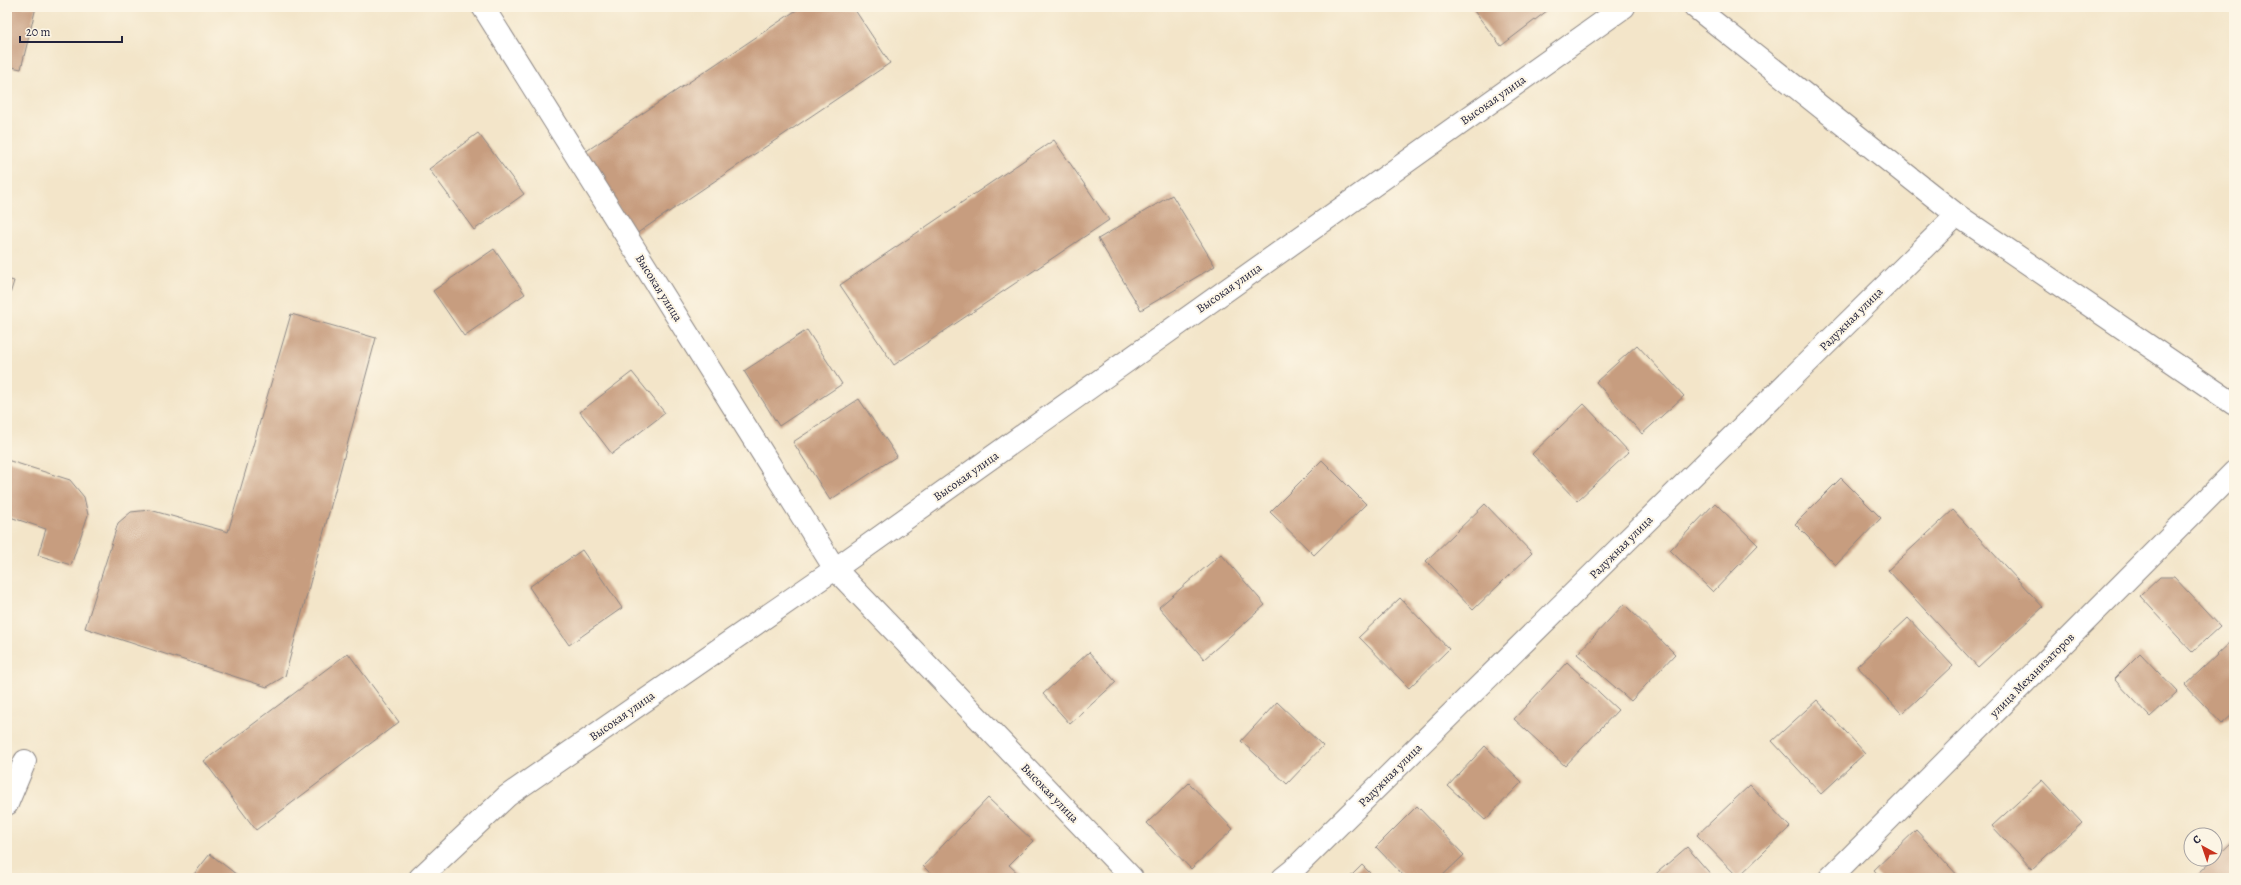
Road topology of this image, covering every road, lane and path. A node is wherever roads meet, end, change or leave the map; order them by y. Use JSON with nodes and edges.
{"nodes":[{"id":1,"x":483,"y":7,"type":"edge"},
{"id":2,"x":1624,"y":7,"type":"edge"},
{"id":3,"x":1695,"y":7,"type":"edge"},
{"id":4,"x":1957,"y":215,"type":"junction"},
{"id":5,"x":2234,"y":404,"type":"edge"},
{"id":6,"x":2234,"y":472,"type":"edge"},
{"id":7,"x":835,"y":569,"type":"junction"},
{"id":8,"x":25,"y":760,"type":"dead end"},
{"id":9,"x":7,"y":804,"type":"edge"},
{"id":10,"x":420,"y":878,"type":"edge"},
{"id":11,"x":1132,"y":878,"type":"edge"},
{"id":12,"x":1283,"y":878,"type":"edge"},
{"id":13,"x":1830,"y":878,"type":"edge"}],
"edges":[{"from":1,"to":7,"type":"street","name":"Высокая улица"},
{"from":2,"to":7,"type":"street","name":"Высокая улица"},
{"from":3,"to":4,"type":"street"},
{"from":4,"to":5,"type":"street"},
{"from":4,"to":12,"type":"street","name":"Радужная улица"},
{"from":6,"to":13,"type":"street","name":"улица Механизаторов"},
{"from":7,"to":10,"type":"street","name":"Высокая улица"},
{"from":7,"to":11,"type":"street","name":"Высокая улица"},
{"from":8,"to":9,"type":"street"}]}
